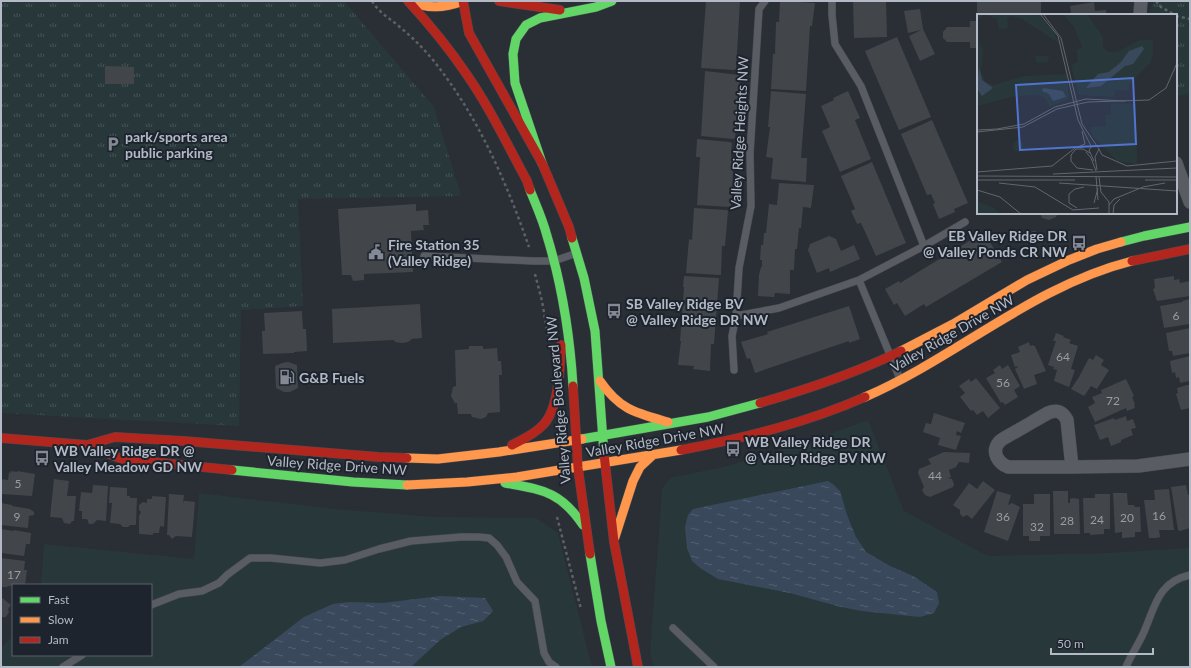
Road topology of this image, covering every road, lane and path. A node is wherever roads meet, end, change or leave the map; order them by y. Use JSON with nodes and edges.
{"nodes":[{"id":1,"x":372,"y":1,"type":"edge"},
{"id":2,"x":409,"y":1,"type":"edge"},
{"id":3,"x":463,"y":1,"type":"edge"},
{"id":4,"x":499,"y":1,"type":"edge"},
{"id":5,"x":612,"y":1,"type":"edge"},
{"id":6,"x":765,"y":1,"type":"edge"},
{"id":7,"x":832,"y":1,"type":"edge"},
{"id":8,"x":1141,"y":1,"type":"edge"},
{"id":9,"x":1156,"y":1,"type":"edge"},
{"id":10,"x":571,"y":12,"type":"junction"},
{"id":11,"x":1140,"y":14,"type":"edge"},
{"id":12,"x":1173,"y":14,"type":"edge"},
{"id":13,"x":1177,"y":16,"type":"edge"},
{"id":14,"x":1190,"y":19,"type":"edge"},
{"id":15,"x":542,"y":163,"type":"junction"},
{"id":16,"x":1177,"y":167,"type":"edge"},
{"id":17,"x":1190,"y":202,"type":"edge"},
{"id":18,"x":965,"y":222,"type":"dead end"},
{"id":19,"x":1190,"y":227,"type":"edge"},
{"id":20,"x":924,"y":246,"type":"junction"},
{"id":21,"x":529,"y":247,"type":"dead end"},
{"id":22,"x":1190,"y":249,"type":"edge"},
{"id":23,"x":577,"y":253,"type":"junction"},
{"id":24,"x":424,"y":256,"type":"dead end"},
{"id":25,"x":554,"y":260,"type":"junction"},
{"id":26,"x":859,"y":280,"type":"junction"},
{"id":27,"x":565,"y":313,"type":"junction"},
{"id":28,"x":736,"y":316,"type":"junction"},
{"id":29,"x":890,"y":356,"type":"junction"},
{"id":30,"x":734,"y":370,"type":"dead end"},
{"id":31,"x":900,"y":380,"type":"junction"},
{"id":32,"x":600,"y":381,"type":"junction"},
{"id":33,"x":673,"y":423,"type":"junction"},
{"id":34,"x":602,"y":435,"type":"junction"},
{"id":35,"x":1,"y":438,"type":"edge"},
{"id":36,"x":576,"y":439,"type":"junction"},
{"id":37,"x":87,"y":445,"type":"junction"},
{"id":38,"x":499,"y":452,"type":"junction"},
{"id":39,"x":653,"y":455,"type":"junction"},
{"id":40,"x":1190,"y":459,"type":"edge"},
{"id":41,"x":605,"y":463,"type":"junction"},
{"id":42,"x":578,"y":468,"type":"junction"},
{"id":43,"x":1072,"y":468,"type":"junction"},
{"id":44,"x":492,"y":480,"type":"junction"},
{"id":45,"x":556,"y":513,"type":"dead end"},
{"id":46,"x":584,"y":527,"type":"junction"},
{"id":47,"x":614,"y":542,"type":"junction"},
{"id":48,"x":1190,"y":575,"type":"edge"},
{"id":49,"x":152,"y":605,"type":"edge"},
{"id":50,"x":583,"y":614,"type":"dead end"},
{"id":51,"x":673,"y":628,"type":"dead end"},
{"id":52,"x":80,"y":656,"type":"edge"},
{"id":53,"x":63,"y":667,"type":"edge"},
{"id":54,"x":556,"y":667,"type":"edge"},
{"id":55,"x":611,"y":667,"type":"edge"},
{"id":56,"x":638,"y":667,"type":"edge"},
{"id":57,"x":714,"y":667,"type":"edge"},
{"id":58,"x":1126,"y":667,"type":"edge"}],
"edges":[{"from":1,"to":21,"type":"path"},
{"from":2,"to":3,"type":"main road"},
{"from":2,"to":25,"type":"main road","name":"Valley Ridge Boulevard NW"},
{"from":3,"to":15,"type":"main road"},
{"from":4,"to":10,"type":"main road"},
{"from":5,"to":10,"type":"main road"},
{"from":6,"to":28,"type":"lane","name":"Valley Ridge Heights NW"},
{"from":7,"to":20,"type":"lane"},
{"from":8,"to":11,"type":"street"},
{"from":9,"to":12,"type":"path"},
{"from":10,"to":15,"type":"main road"},
{"from":13,"to":14,"type":"path"},
{"from":15,"to":23,"type":"main road"},
{"from":16,"to":17,"type":"street"},
{"from":18,"to":20,"type":"lane"},
{"from":19,"to":29,"type":"main road","name":"Valley Ridge Drive NW"},
{"from":20,"to":26,"type":"lane"},
{"from":22,"to":31,"type":"main road","name":"Valley Ridge Drive NW"},
{"from":23,"to":25,"type":"lane"},
{"from":23,"to":32,"type":"main road"},
{"from":24,"to":25,"type":"lane"},
{"from":25,"to":27,"type":"main road","name":"Valley Ridge Boulevard NW"},
{"from":26,"to":28,"type":"lane"},
{"from":26,"to":29,"type":"lane"},
{"from":27,"to":36,"type":"main road","name":"Valley Ridge Boulevard NW"},
{"from":27,"to":38,"type":"main road"},
{"from":28,"to":30,"type":"lane","name":"Valley Ridge Heights NW"},
{"from":29,"to":31,"type":"lane"},
{"from":29,"to":33,"type":"main road","name":"Valley Ridge Drive NW"},
{"from":31,"to":39,"type":"main road","name":"Valley Ridge Drive NW"},
{"from":32,"to":33,"type":"main road"},
{"from":32,"to":34,"type":"main road"},
{"from":33,"to":34,"type":"main road","name":"Valley Ridge Drive NW"},
{"from":34,"to":36,"type":"main road","name":"Valley Ridge Drive NW"},
{"from":34,"to":41,"type":"main road"},
{"from":35,"to":37,"type":"main road","name":"Valley Ridge Drive NW"},
{"from":36,"to":38,"type":"main road","name":"Valley Ridge Drive NW"},
{"from":36,"to":42,"type":"main road","name":"Valley Ridge Boulevard NW"},
{"from":37,"to":38,"type":"main road","name":"Valley Ridge Drive NW"},
{"from":37,"to":44,"type":"main road","name":"Valley Ridge Drive NW"},
{"from":39,"to":41,"type":"main road","name":"Valley Ridge Drive NW"},
{"from":39,"to":47,"type":"main road"},
{"from":40,"to":43,"type":"street"},
{"from":41,"to":42,"type":"main road","name":"Valley Ridge Drive NW"},
{"from":41,"to":47,"type":"main road"},
{"from":42,"to":44,"type":"main road","name":"Valley Ridge Drive NW"},
{"from":42,"to":46,"type":"main road","name":"Valley Ridge Boulevard NW"},
{"from":43,"to":43,"type":"street"},
{"from":44,"to":46,"type":"main road"},
{"from":45,"to":50,"type":"path"},
{"from":46,"to":55,"type":"main road","name":"Valley Ridge Boulevard NW"},
{"from":47,"to":56,"type":"main road"},
{"from":48,"to":58,"type":"lane"},
{"from":49,"to":54,"type":"lane"},
{"from":51,"to":57,"type":"lane"},
{"from":52,"to":53,"type":"lane"}]}
